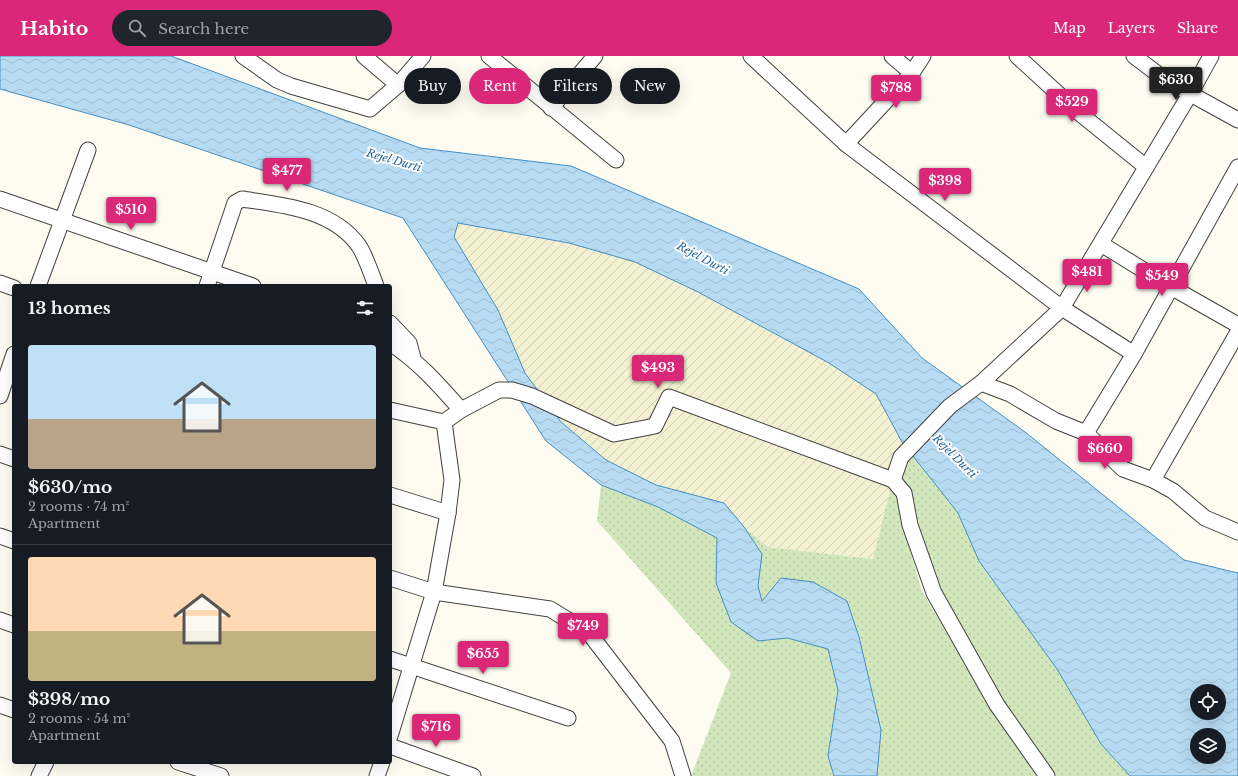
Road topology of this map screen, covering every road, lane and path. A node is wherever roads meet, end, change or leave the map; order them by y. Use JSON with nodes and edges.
{"nodes":[{"id":1,"x":243,"y":56,"type":"edge"},
{"id":2,"x":364,"y":56,"type":"edge"},
{"id":3,"x":423,"y":56,"type":"edge"},
{"id":4,"x":489,"y":56,"type":"edge"},
{"id":5,"x":595,"y":56,"type":"edge"},
{"id":6,"x":751,"y":56,"type":"edge"},
{"id":7,"x":892,"y":56,"type":"edge"},
{"id":8,"x":923,"y":56,"type":"edge"},
{"id":9,"x":1017,"y":56,"type":"edge"},
{"id":10,"x":1134,"y":56,"type":"edge"},
{"id":11,"x":1211,"y":56,"type":"edge"},
{"id":12,"x":912,"y":73,"type":"junction"},
{"id":13,"x":398,"y":85,"type":"junction"},
{"id":14,"x":1190,"y":94,"type":"junction"},
{"id":15,"x":551,"y":108,"type":"junction"},
{"id":16,"x":1238,"y":120,"type":"edge"},
{"id":17,"x":846,"y":144,"type":"junction"},
{"id":18,"x":88,"y":150,"type":"dead end"},
{"id":19,"x":616,"y":160,"type":"dead end"},
{"id":20,"x":1146,"y":167,"type":"junction"},
{"id":21,"x":1238,"y":167,"type":"edge"},
{"id":22,"x":0,"y":199,"type":"edge"},
{"id":23,"x":62,"y":221,"type":"junction"},
{"id":24,"x":1101,"y":244,"type":"junction"},
{"id":25,"x":209,"y":279,"type":"edge"},
{"id":26,"x":0,"y":283,"type":"edge"},
{"id":27,"x":39,"y":284,"type":"edge"},
{"id":28,"x":240,"y":284,"type":"edge"},
{"id":29,"x":375,"y":284,"type":"edge"},
{"id":30,"x":12,"y":287,"type":"edge"},
{"id":31,"x":1171,"y":287,"type":"junction"},
{"id":32,"x":1062,"y":308,"type":"junction"},
{"id":33,"x":392,"y":325,"type":"edge"},
{"id":34,"x":1238,"y":325,"type":"edge"},
{"id":35,"x":1238,"y":332,"type":"edge"},
{"id":36,"x":392,"y":344,"type":"edge"},
{"id":37,"x":1134,"y":354,"type":"junction"},
{"id":38,"x":413,"y":358,"type":"junction"},
{"id":39,"x":12,"y":359,"type":"edge"},
{"id":40,"x":7,"y":372,"type":"edge"},
{"id":41,"x":981,"y":383,"type":"junction"},
{"id":42,"x":0,"y":396,"type":"edge"},
{"id":43,"x":392,"y":410,"type":"edge"},
{"id":44,"x":461,"y":410,"type":"junction"},
{"id":45,"x":444,"y":422,"type":"junction"},
{"id":46,"x":1086,"y":433,"type":"junction"},
{"id":47,"x":0,"y":454,"type":"edge"},
{"id":48,"x":12,"y":458,"type":"edge"},
{"id":49,"x":893,"y":480,"type":"junction"},
{"id":50,"x":1154,"y":480,"type":"junction"},
{"id":51,"x":392,"y":496,"type":"edge"},
{"id":52,"x":448,"y":514,"type":"junction"},
{"id":53,"x":1238,"y":532,"type":"edge"},
{"id":54,"x":0,"y":536,"type":"edge"},
{"id":55,"x":12,"y":540,"type":"edge"},
{"id":56,"x":392,"y":579,"type":"edge"},
{"id":57,"x":434,"y":592,"type":"junction"},
{"id":58,"x":0,"y":620,"type":"edge"},
{"id":59,"x":12,"y":625,"type":"edge"},
{"id":60,"x":392,"y":660,"type":"edge"},
{"id":61,"x":411,"y":665,"type":"junction"},
{"id":62,"x":0,"y":705,"type":"edge"},
{"id":63,"x":12,"y":709,"type":"edge"},
{"id":64,"x":568,"y":718,"type":"dead end"},
{"id":65,"x":392,"y":729,"type":"edge"},
{"id":66,"x":392,"y":747,"type":"edge"},
{"id":67,"x":45,"y":764,"type":"edge"},
{"id":68,"x":52,"y":764,"type":"edge"},
{"id":69,"x":185,"y":764,"type":"edge"},
{"id":70,"x":381,"y":764,"type":"edge"},
{"id":71,"x":211,"y":771,"type":"edge"},
{"id":72,"x":39,"y":776,"type":"edge"},
{"id":73,"x":51,"y":776,"type":"edge"},
{"id":74,"x":377,"y":776,"type":"edge"},
{"id":75,"x":473,"y":776,"type":"edge"},
{"id":76,"x":683,"y":776,"type":"edge"},
{"id":77,"x":1048,"y":776,"type":"edge"}],
"edges":[{"from":1,"to":13,"type":"street"},
{"from":2,"to":13,"type":"street"},
{"from":3,"to":13,"type":"street"},
{"from":4,"to":15,"type":"street"},
{"from":5,"to":15,"type":"street"},
{"from":6,"to":17,"type":"street"},
{"from":7,"to":12,"type":"street"},
{"from":8,"to":12,"type":"street"},
{"from":9,"to":20,"type":"street"},
{"from":10,"to":14,"type":"street"},
{"from":11,"to":14,"type":"street"},
{"from":12,"to":17,"type":"street"},
{"from":14,"to":16,"type":"street"},
{"from":14,"to":20,"type":"street"},
{"from":15,"to":19,"type":"street"},
{"from":17,"to":32,"type":"street"},
{"from":18,"to":23,"type":"street"},
{"from":20,"to":24,"type":"street"},
{"from":21,"to":31,"type":"street"},
{"from":22,"to":23,"type":"street"},
{"from":23,"to":25,"type":"street"},
{"from":23,"to":27,"type":"street"},
{"from":24,"to":31,"type":"street"},
{"from":24,"to":32,"type":"street"},
{"from":25,"to":28,"type":"street"},
{"from":25,"to":29,"type":"street"},
{"from":26,"to":30,"type":"street"},
{"from":31,"to":34,"type":"street"},
{"from":31,"to":37,"type":"street"},
{"from":32,"to":37,"type":"street"},
{"from":32,"to":41,"type":"street"},
{"from":33,"to":38,"type":"street"},
{"from":35,"to":50,"type":"street"},
{"from":36,"to":38,"type":"street"},
{"from":37,"to":46,"type":"street"},
{"from":38,"to":44,"type":"street"},
{"from":39,"to":40,"type":"street"},
{"from":40,"to":42,"type":"street"},
{"from":41,"to":46,"type":"street"},
{"from":41,"to":49,"type":"street"},
{"from":43,"to":45,"type":"street"},
{"from":44,"to":45,"type":"street"},
{"from":44,"to":49,"type":"street"},
{"from":45,"to":52,"type":"street"},
{"from":46,"to":50,"type":"street"},
{"from":47,"to":48,"type":"street"},
{"from":49,"to":77,"type":"street"},
{"from":50,"to":53,"type":"street"},
{"from":51,"to":52,"type":"street"},
{"from":52,"to":57,"type":"street"},
{"from":54,"to":55,"type":"street"},
{"from":56,"to":57,"type":"street"},
{"from":57,"to":61,"type":"street"},
{"from":57,"to":76,"type":"street"},
{"from":58,"to":59,"type":"street"},
{"from":60,"to":61,"type":"street"},
{"from":61,"to":64,"type":"street"},
{"from":61,"to":65,"type":"street"},
{"from":62,"to":63,"type":"street"},
{"from":66,"to":75,"type":"street"},
{"from":67,"to":72,"type":"street"},
{"from":68,"to":73,"type":"street"},
{"from":69,"to":71,"type":"street"},
{"from":70,"to":74,"type":"street"}]}
